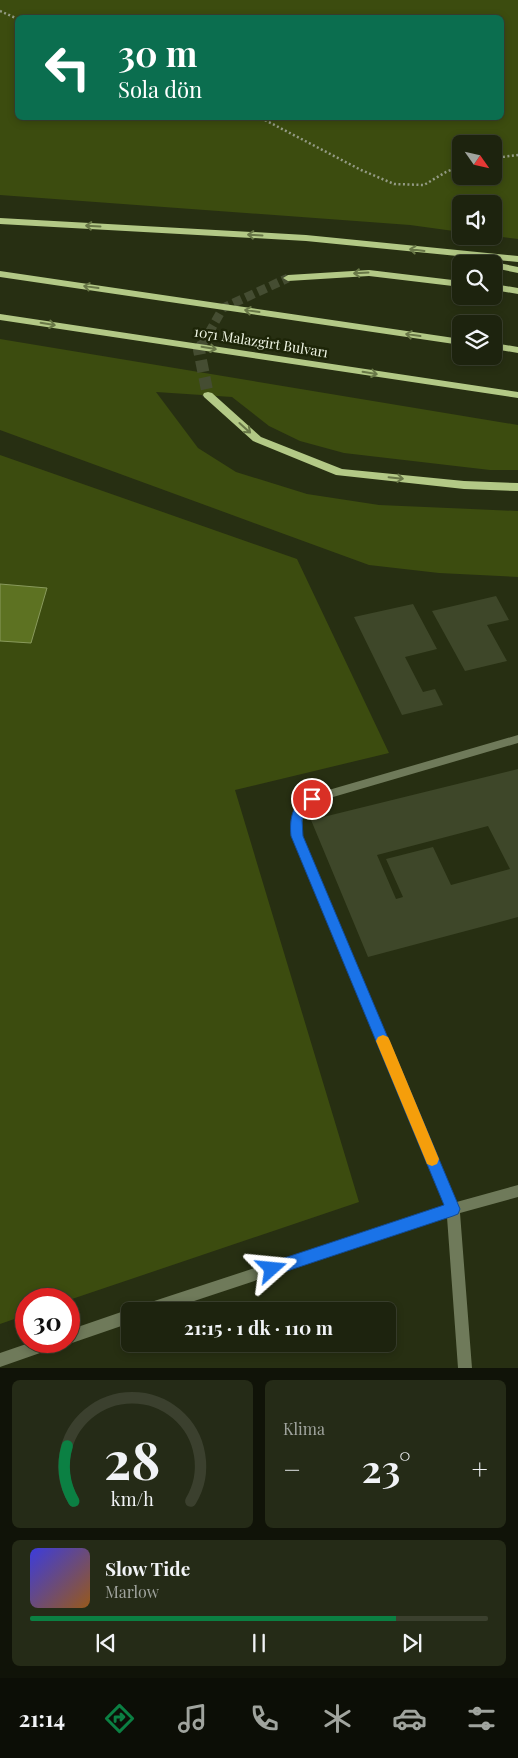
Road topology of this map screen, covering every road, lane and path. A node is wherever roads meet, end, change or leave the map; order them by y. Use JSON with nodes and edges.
{"nodes":[{"id":1,"x":0,"y":11,"type":"edge"},
{"id":2,"x":15,"y":18,"type":"edge"},
{"id":3,"x":265,"y":120,"type":"edge"},
{"id":4,"x":518,"y":155,"type":"edge"},
{"id":5,"x":502,"y":157,"type":"edge"},
{"id":6,"x":452,"y":170,"type":"edge"},
{"id":7,"x":0,"y":221,"type":"edge"},
{"id":8,"x":446,"y":254,"type":"junction"},
{"id":9,"x":452,"y":255,"type":"edge"},
{"id":10,"x":518,"y":259,"type":"edge"},
{"id":11,"x":502,"y":266,"type":"edge"},
{"id":12,"x":518,"y":270,"type":"edge"},
{"id":13,"x":0,"y":274,"type":"edge"},
{"id":14,"x":288,"y":278,"type":"tunnel mouth"},
{"id":15,"x":452,"y":283,"type":"edge"},
{"id":16,"x":502,"y":288,"type":"edge"},
{"id":17,"x":518,"y":291,"type":"edge"},
{"id":18,"x":0,"y":317,"type":"edge"},
{"id":19,"x":452,"y":341,"type":"edge"},
{"id":20,"x":502,"y":347,"type":"edge"},
{"id":21,"x":518,"y":350,"type":"edge"},
{"id":22,"x":208,"y":395,"type":"tunnel mouth"},
{"id":23,"x":518,"y":395,"type":"edge"},
{"id":24,"x":518,"y":486,"type":"edge"},
{"id":25,"x":518,"y":739,"type":"edge"},
{"id":26,"x":518,"y":1191,"type":"edge"},
{"id":27,"x":453,"y":1209,"type":"junction"},
{"id":28,"x":172,"y":1302,"type":"edge"},
{"id":29,"x":121,"y":1319,"type":"edge"},
{"id":30,"x":80,"y":1332,"type":"edge"},
{"id":31,"x":20,"y":1353,"type":"edge"},
{"id":32,"x":0,"y":1360,"type":"edge"},
{"id":33,"x":465,"y":1368,"type":"edge"}],
"edges":[{"from":1,"to":2,"type":"path"},
{"from":3,"to":6,"type":"path"},
{"from":4,"to":5,"type":"path"},
{"from":8,"to":7,"type":"main road","one_way":true},
{"from":8,"to":9,"type":"main road"},
{"from":8,"to":10,"type":"main road"},
{"from":11,"to":12,"type":"main road"},
{"from":19,"to":13,"type":"main road","name":"1071 Malazgirt Bulvarı","one_way":true},
{"from":15,"to":14,"type":"main road","one_way":true},
{"from":16,"to":17,"type":"main road"},
{"from":18,"to":23,"type":"main road","name":"1071 Malazgirt Bulvarı","one_way":true},
{"from":20,"to":21,"type":"main road"},
{"from":22,"to":24,"type":"main road","one_way":true},
{"from":25,"to":27,"type":"street"},
{"from":26,"to":27,"type":"street"},
{"from":27,"to":28,"type":"street"},
{"from":27,"to":33,"type":"street"},
{"from":29,"to":30,"type":"street"},
{"from":31,"to":32,"type":"street"}]}
